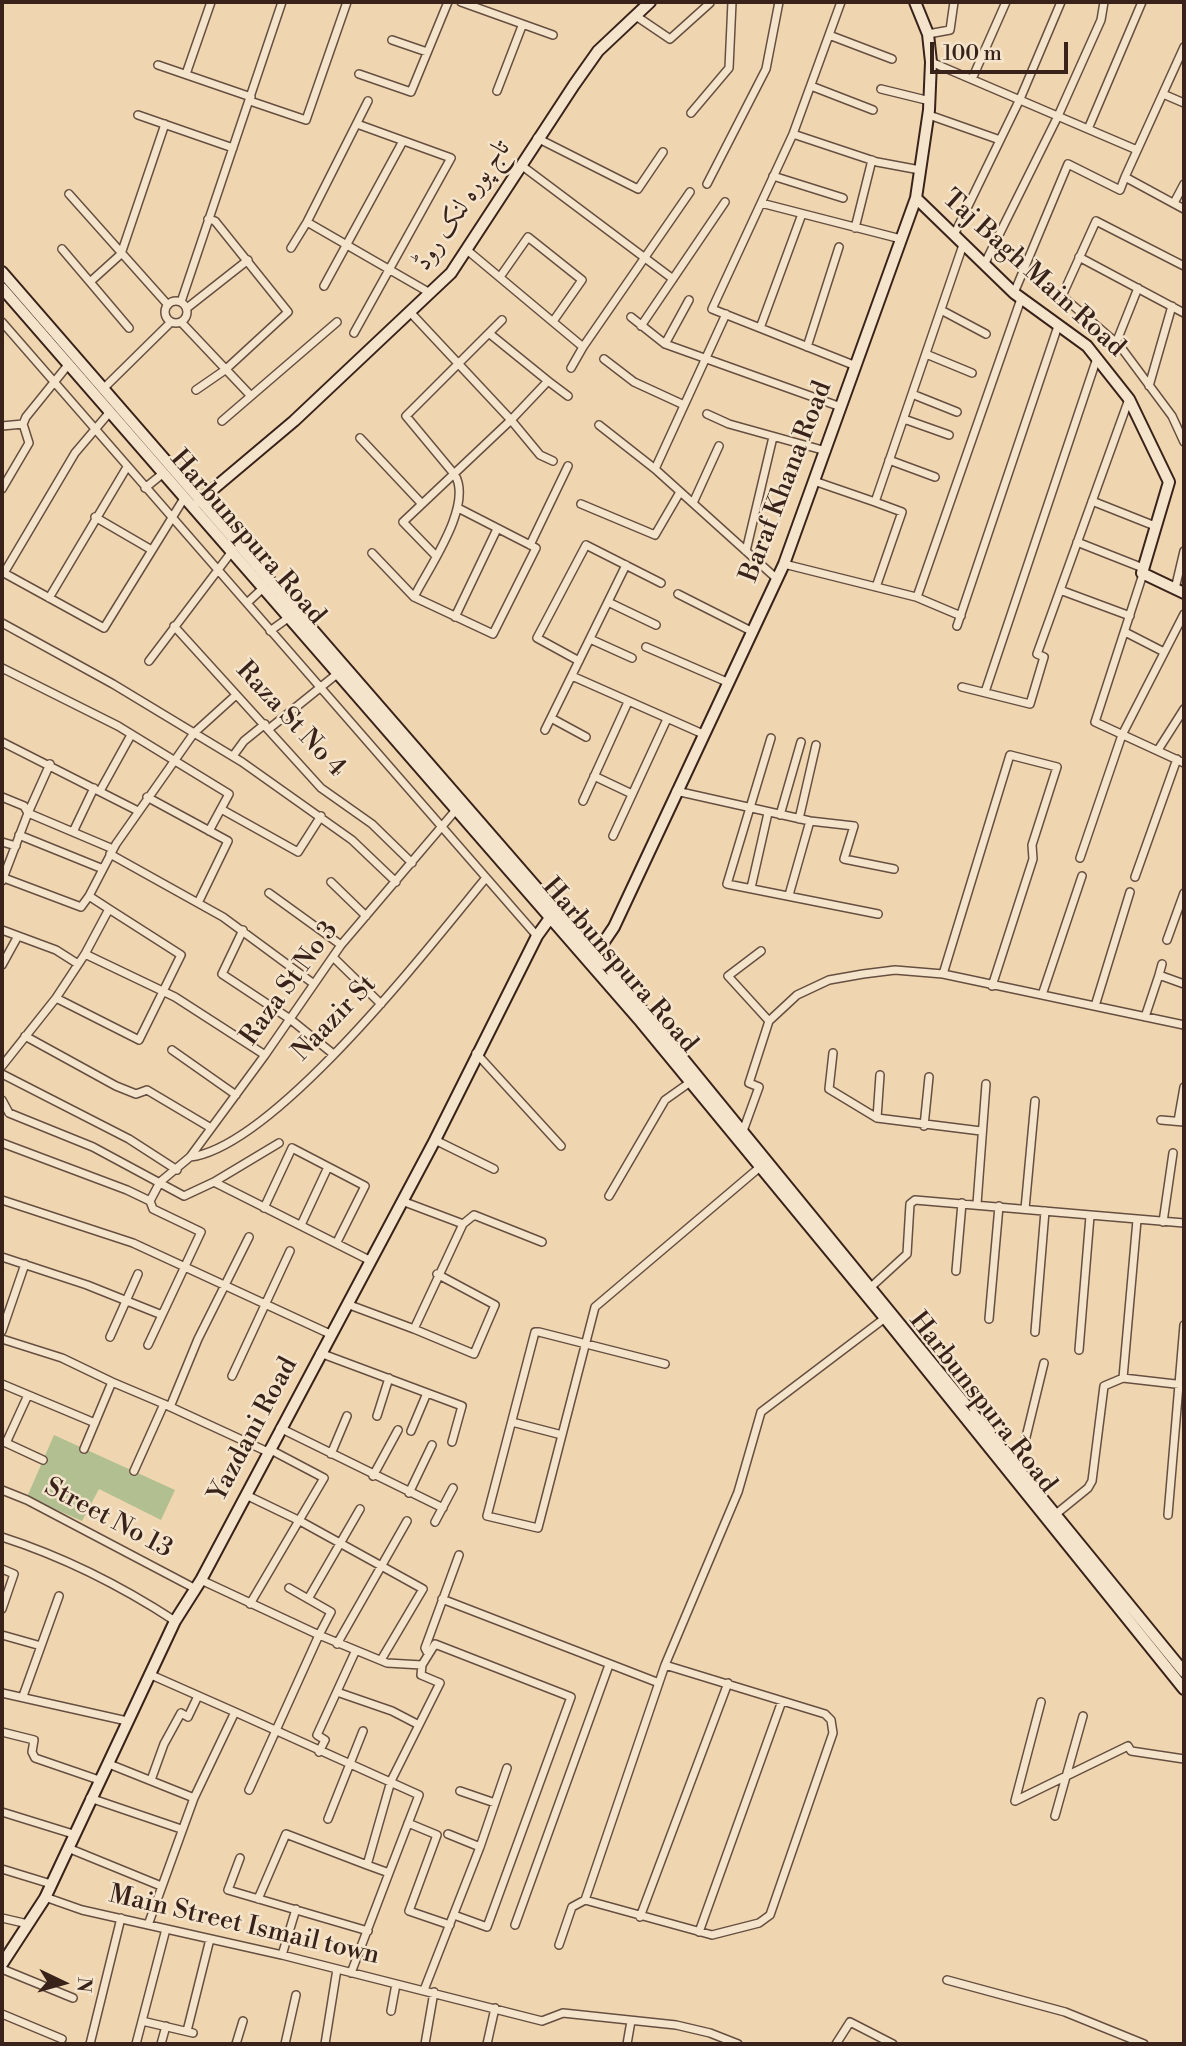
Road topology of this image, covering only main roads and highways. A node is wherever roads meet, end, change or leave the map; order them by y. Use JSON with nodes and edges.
{"nodes":[{"id":1,"x":915,"y":2,"type":"edge"},
{"id":2,"x":646,"y":3,"type":"edge"},
{"id":3,"x":915,"y":198,"type":"junction"},
{"id":4,"x":2,"y":272,"type":"edge"},
{"id":5,"x":2,"y":288,"type":"edge"},
{"id":6,"x":200,"y":501,"type":"junction"},
{"id":7,"x":234,"y":551,"type":"junction"},
{"id":8,"x":1180,"y":591,"type":"edge"},
{"id":9,"x":412,"y":753,"type":"junction"},
{"id":10,"x":550,"y":918,"type":"junction"},
{"id":11,"x":595,"y":955,"type":"junction"},
{"id":12,"x":644,"y":1019,"type":"junction"},
{"id":13,"x":888,"y":1315,"type":"junction"},
{"id":14,"x":1103,"y":1581,"type":"junction"},
{"id":15,"x":1184,"y":1672,"type":"edge"},
{"id":16,"x":1184,"y":1689,"type":"edge"},
{"id":17,"x":2,"y":1966,"type":"edge"}],
"edges":[{"from":1,"to":3,"type":"main road","name":"Baraf Khana Road"},
{"from":2,"to":6,"type":"main road","name":"تاج پورہ لنک روڈ"},
{"from":3,"to":8,"type":"main road","name":"Taj Bagh Main Road"},
{"from":3,"to":11,"type":"main road","name":"Baraf Khana Road"},
{"from":4,"to":6,"type":"main road","name":"Harbunspura Road"},
{"from":5,"to":7,"type":"main road","name":"Harbunspura Road"},
{"from":6,"to":7,"type":"main road","name":"Harbunspura Road"},
{"from":7,"to":9,"type":"main road","name":"Harbunspura Road"},
{"from":7,"to":9,"type":"main road","name":"Harbunspura Road"},
{"from":9,"to":10,"type":"main road","name":"Harbunspura Road"},
{"from":9,"to":11,"type":"main road","name":"Harbunspura Road"},
{"from":10,"to":12,"type":"main road","name":"Harbunspura Road"},
{"from":10,"to":17,"type":"main road","name":"Yazdani Road"},
{"from":11,"to":12,"type":"main road","name":"Harbunspura Road"},
{"from":12,"to":13,"type":"main road","name":"Harbunspura Road"},
{"from":12,"to":13,"type":"main road","name":"Harbunspura Road"},
{"from":13,"to":14,"type":"main road","name":"Harbunspura Road"},
{"from":13,"to":14,"type":"main road","name":"Harbunspura Road"},
{"from":14,"to":15,"type":"main road","name":"Harbunspura Road"},
{"from":14,"to":16,"type":"main road","name":"Harbunspura Road"}]}
